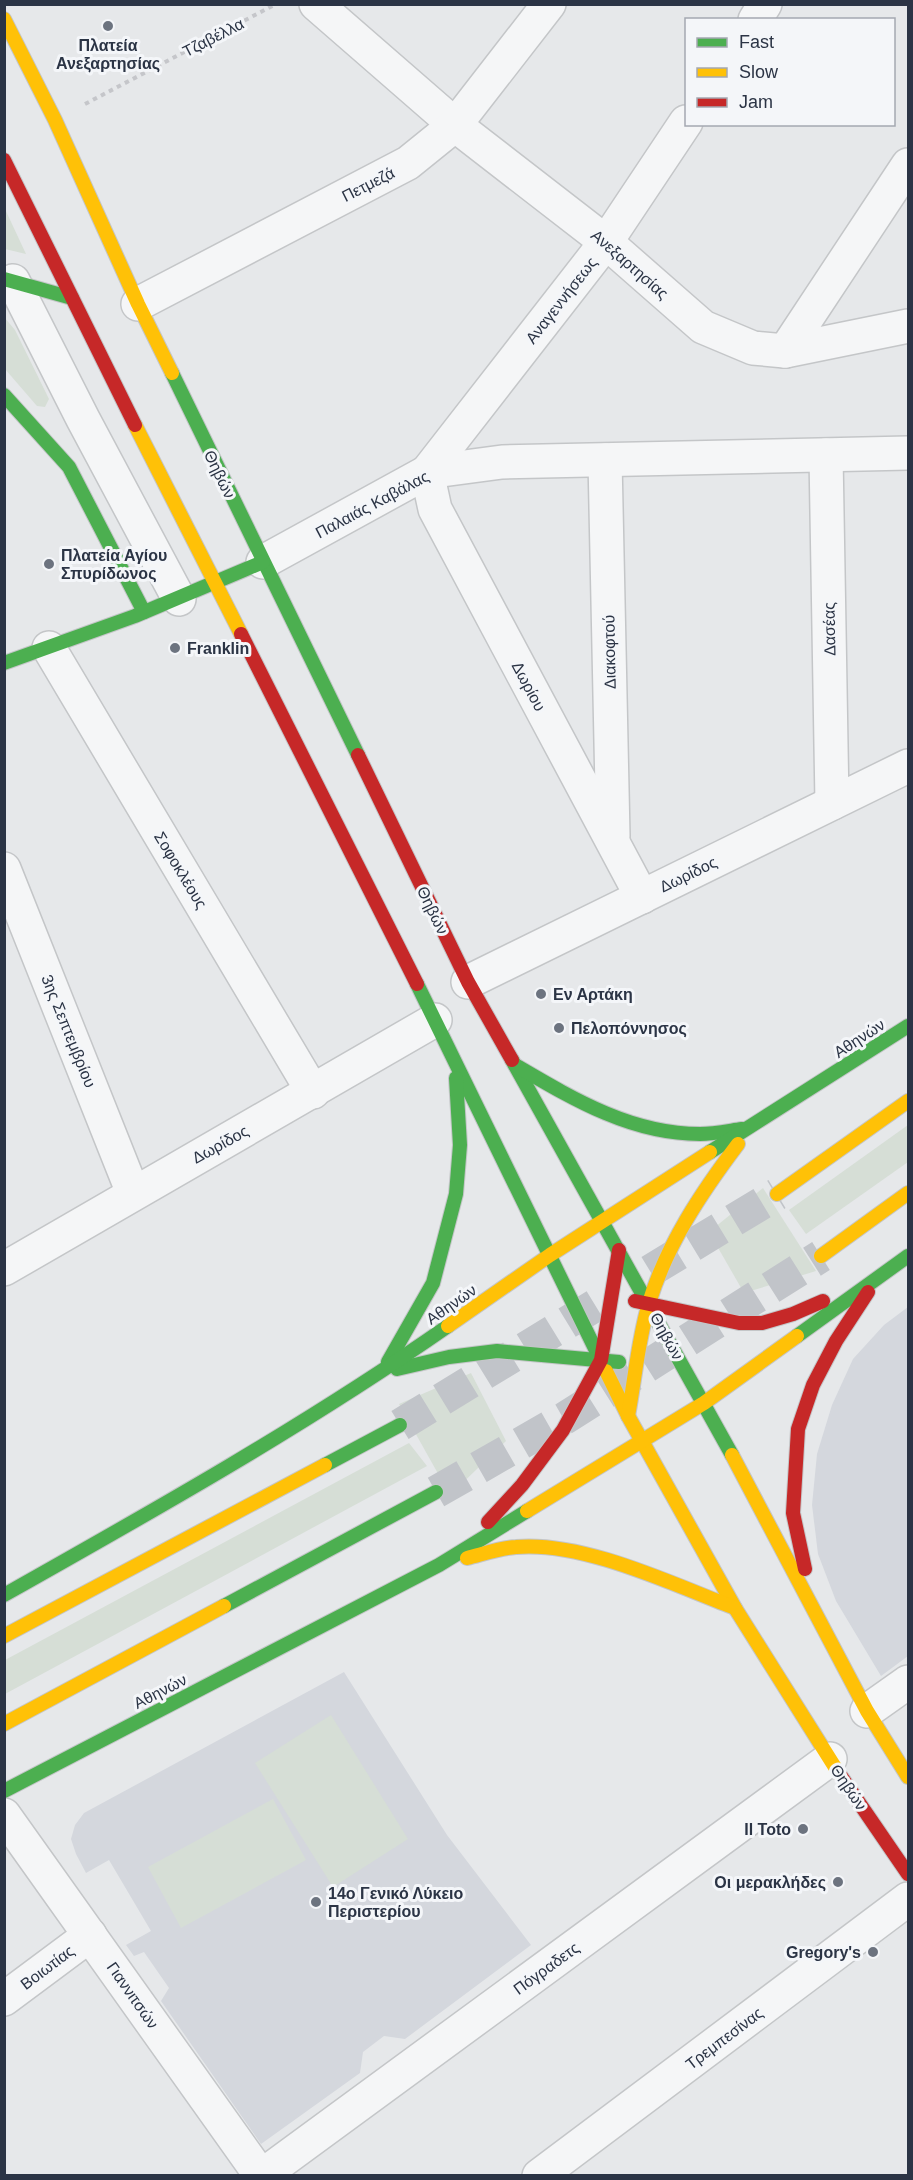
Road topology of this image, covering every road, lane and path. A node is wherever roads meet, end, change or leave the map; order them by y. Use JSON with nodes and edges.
{"nodes":[{"id":1,"x":276,"y":4,"type":"edge"},
{"id":2,"x":316,"y":4,"type":"edge"},
{"id":3,"x":549,"y":4,"type":"edge"},
{"id":4,"x":765,"y":4,"type":"edge"},
{"id":5,"x":756,"y":18,"type":"edge"},
{"id":6,"x":4,"y":19,"type":"edge"},
{"id":7,"x":55,"y":120,"type":"junction"},
{"id":8,"x":455,"y":125,"type":"junction"},
{"id":9,"x":685,"y":125,"type":"edge"},
{"id":10,"x":4,"y":160,"type":"edge"},
{"id":11,"x":909,"y":165,"type":"edge"},
{"id":12,"x":606,"y":242,"type":"junction"},
{"id":13,"x":9,"y":280,"type":"edge"},
{"id":14,"x":72,"y":298,"type":"junction"},
{"id":15,"x":138,"y":303,"type":"junction"},
{"id":16,"x":909,"y":326,"type":"edge"},
{"id":17,"x":785,"y":351,"type":"junction"},
{"id":18,"x":4,"y":395,"type":"edge"},
{"id":19,"x":909,"y":453,"type":"edge"},
{"id":20,"x":826,"y":455,"type":"junction"},
{"id":21,"x":605,"y":460,"type":"junction"},
{"id":22,"x":427,"y":472,"type":"junction"},
{"id":23,"x":263,"y":562,"type":"junction"},
{"id":24,"x":214,"y":584,"type":"junction"},
{"id":25,"x":179,"y":599,"type":"junction"},
{"id":26,"x":144,"y":612,"type":"junction"},
{"id":27,"x":50,"y":648,"type":"junction"},
{"id":28,"x":4,"y":663,"type":"edge"},
{"id":29,"x":909,"y":765,"type":"edge"},
{"id":30,"x":832,"y":803,"type":"junction"},
{"id":31,"x":613,"y":844,"type":"junction"},
{"id":32,"x":4,"y":869,"type":"edge"},
{"id":33,"x":642,"y":897,"type":"junction"},
{"id":34,"x":468,"y":982,"type":"junction"},
{"id":35,"x":435,"y":1020,"type":"junction"},
{"id":36,"x":909,"y":1026,"type":"edge"},
{"id":37,"x":455,"y":1061,"type":"junction"},
{"id":38,"x":514,"y":1064,"type":"junction"},
{"id":39,"x":314,"y":1092,"type":"junction"},
{"id":40,"x":909,"y":1101,"type":"edge"},
{"id":41,"x":750,"y":1128,"type":"junction"},
{"id":42,"x":909,"y":1193,"type":"edge"},
{"id":43,"x":133,"y":1194,"type":"junction"},
{"id":44,"x":777,"y":1194,"type":"tunnel mouth"},
{"id":45,"x":603,"y":1221,"type":"junction"},
{"id":46,"x":619,"y":1250,"type":"junction"},
{"id":47,"x":550,"y":1255,"type":"junction"},
{"id":48,"x":821,"y":1256,"type":"tunnel mouth"},
{"id":49,"x":909,"y":1256,"type":"edge"},
{"id":50,"x":4,"y":1269,"type":"edge"},
{"id":51,"x":876,"y":1279,"type":"junction"},
{"id":52,"x":564,"y":1282,"type":"junction"},
{"id":53,"x":582,"y":1288,"type":"dead end"},
{"id":54,"x":606,"y":1295,"type":"junction"},
{"id":55,"x":649,"y":1304,"type":"junction"},
{"id":56,"x":601,"y":1360,"type":"junction"},
{"id":57,"x":642,"y":1366,"type":"junction"},
{"id":58,"x":666,"y":1368,"type":"dead end"},
{"id":59,"x":686,"y":1371,"type":"junction"},
{"id":60,"x":382,"y":1372,"type":"junction"},
{"id":61,"x":704,"y":1403,"type":"junction"},
{"id":62,"x":628,"y":1416,"type":"junction"},
{"id":63,"x":400,"y":1425,"type":"tunnel mouth"},
{"id":64,"x":643,"y":1440,"type":"junction"},
{"id":65,"x":436,"y":1492,"type":"tunnel mouth"},
{"id":66,"x":439,"y":1565,"type":"junction"},
{"id":67,"x":4,"y":1595,"type":"edge"},
{"id":68,"x":735,"y":1608,"type":"junction"},
{"id":69,"x":814,"y":1612,"type":"junction"},
{"id":70,"x":4,"y":1636,"type":"edge"},
{"id":71,"x":909,"y":1682,"type":"edge"},
{"id":72,"x":867,"y":1711,"type":"junction"},
{"id":73,"x":4,"y":1724,"type":"edge"},
{"id":74,"x":830,"y":1759,"type":"junction"},
{"id":75,"x":909,"y":1777,"type":"edge"},
{"id":76,"x":4,"y":1791,"type":"edge"},
{"id":77,"x":4,"y":1815,"type":"edge"},
{"id":78,"x":909,"y":1874,"type":"edge"},
{"id":79,"x":909,"y":1899,"type":"edge"},
{"id":80,"x":90,"y":1935,"type":"junction"},
{"id":81,"x":4,"y":1999,"type":"edge"},
{"id":82,"x":261,"y":2175,"type":"edge"},
{"id":83,"x":539,"y":2175,"type":"edge"}],
"edges":[{"from":1,"to":7,"type":"path","name":"Τζαβέλλα"},
{"from":2,"to":8,"type":"street","name":"Ανεξαρτησίας"},
{"from":3,"to":8,"type":"street","name":"Πετμεζά"},
{"from":4,"to":5,"type":"street"},
{"from":6,"to":7,"type":"main road","name":"Θηβών"},
{"from":7,"to":15,"type":"main road","name":"Θηβών"},
{"from":8,"to":12,"type":"street","name":"Ανεξαρτησίας"},
{"from":8,"to":15,"type":"street","name":"Πετμεζά"},
{"from":9,"to":12,"type":"street","name":"Αναγεννήσεως"},
{"from":10,"to":14,"type":"main road","name":"Θηβών"},
{"from":11,"to":17,"type":"street"},
{"from":12,"to":17,"type":"street","name":"Ανεξαρτησίας"},
{"from":12,"to":22,"type":"street","name":"Αναγεννήσεως"},
{"from":13,"to":14,"type":"main road"},
{"from":13,"to":25,"type":"street"},
{"from":14,"to":24,"type":"main road","name":"Θηβών"},
{"from":15,"to":23,"type":"main road","name":"Θηβών"},
{"from":16,"to":17,"type":"street","name":"Ανεξαρτησίας"},
{"from":18,"to":26,"type":"main road"},
{"from":19,"to":20,"type":"street","name":"Παλαιάς Καβάλας"},
{"from":20,"to":21,"type":"street","name":"Παλαιάς Καβάλας"},
{"from":20,"to":30,"type":"street","name":"Δασέας"},
{"from":21,"to":22,"type":"street","name":"Παλαιάς Καβάλας"},
{"from":21,"to":31,"type":"street","name":"Διακοφτού"},
{"from":22,"to":23,"type":"street","name":"Παλαιάς Καβάλας"},
{"from":22,"to":31,"type":"street","name":"Δωρίου"},
{"from":23,"to":24,"type":"main road","name":"Παλαιάς Καβάλας"},
{"from":23,"to":34,"type":"main road","name":"Θηβών"},
{"from":24,"to":25,"type":"main road","name":"Παλαιάς Καβάλας"},
{"from":24,"to":35,"type":"main road","name":"Θηβών"},
{"from":25,"to":26,"type":"main road","name":"Παλαιάς Καβάλας"},
{"from":26,"to":27,"type":"main road","name":"Παλαιάς Καβάλας"},
{"from":27,"to":28,"type":"main road","name":"Παλαιάς Καβάλας"},
{"from":27,"to":39,"type":"street","name":"Σοφοκλέους"},
{"from":29,"to":30,"type":"street","name":"Δωρίδος"},
{"from":30,"to":33,"type":"street","name":"Δωρίδος"},
{"from":31,"to":33,"type":"street","name":"Δωρίου"},
{"from":32,"to":43,"type":"street","name":"3ης Σεπτεμβρίου"},
{"from":33,"to":34,"type":"street","name":"Δωρίδος"},
{"from":34,"to":38,"type":"main road","name":"Θηβών"},
{"from":35,"to":37,"type":"main road","name":"Θηβών"},
{"from":35,"to":39,"type":"street","name":"Δωρίδος"},
{"from":36,"to":41,"type":"main road","name":"Αθηνών"},
{"from":37,"to":47,"type":"main road","name":"Θηβών"},
{"from":37,"to":60,"type":"main road"},
{"from":38,"to":41,"type":"main road"},
{"from":38,"to":45,"type":"main road","name":"Θηβών"},
{"from":39,"to":43,"type":"street","name":"Δωρίδος"},
{"from":40,"to":44,"type":"main road"},
{"from":41,"to":45,"type":"main road","name":"Αθηνών"},
{"from":41,"to":55,"type":"main road"},
{"from":42,"to":48,"type":"main road"},
{"from":43,"to":50,"type":"street","name":"Δωρίδος"},
{"from":45,"to":46,"type":"main road","name":"Θηβών"},
{"from":45,"to":47,"type":"main road","name":"Αθηνών"},
{"from":46,"to":54,"type":"main road"},
{"from":46,"to":55,"type":"main road","name":"Θηβών"},
{"from":47,"to":52,"type":"main road","name":"Θηβών"},
{"from":47,"to":60,"type":"main road","name":"Αθηνών"},
{"from":49,"to":51,"type":"main road","name":"Αθηνών"},
{"from":51,"to":55,"type":"main road"},
{"from":51,"to":61,"type":"main road","name":"Αθηνών"},
{"from":51,"to":69,"type":"main road"},
{"from":52,"to":53,"type":"main road"},
{"from":52,"to":56,"type":"main road","name":"Θηβών"},
{"from":54,"to":55,"type":"main road"},
{"from":54,"to":56,"type":"main road"},
{"from":55,"to":57,"type":"main road"},
{"from":55,"to":59,"type":"main road","name":"Θηβών"},
{"from":56,"to":57,"type":"main road"},
{"from":56,"to":60,"type":"main road"},
{"from":56,"to":62,"type":"main road","name":"Θηβών"},
{"from":56,"to":66,"type":"main road"},
{"from":57,"to":62,"type":"main road"},
{"from":58,"to":59,"type":"main road"},
{"from":59,"to":61,"type":"main road","name":"Θηβών"},
{"from":60,"to":67,"type":"main road","name":"Αθηνών"},
{"from":61,"to":64,"type":"main road","name":"Αθηνών"},
{"from":61,"to":69,"type":"main road","name":"Θηβών"},
{"from":62,"to":64,"type":"main road","name":"Θηβών"},
{"from":63,"to":70,"type":"main road"},
{"from":64,"to":66,"type":"main road","name":"Αθηνών"},
{"from":64,"to":68,"type":"main road","name":"Θηβών"},
{"from":65,"to":73,"type":"main road"},
{"from":66,"to":68,"type":"main road"},
{"from":66,"to":76,"type":"main road","name":"Αθηνών"},
{"from":68,"to":74,"type":"main road","name":"Θηβών"},
{"from":69,"to":72,"type":"main road","name":"Θηβών"},
{"from":71,"to":72,"type":"street"},
{"from":72,"to":75,"type":"main road","name":"Θηβών"},
{"from":74,"to":78,"type":"main road","name":"Θηβών"},
{"from":74,"to":82,"type":"street","name":"Πόγραδετς"},
{"from":77,"to":80,"type":"street","name":"Γιαννιτσών"},
{"from":79,"to":83,"type":"street","name":"Τρεμπεσίνας"},
{"from":80,"to":81,"type":"street","name":"Βοιωτίας"},
{"from":80,"to":82,"type":"street","name":"Γιαννιτσών"}]}
